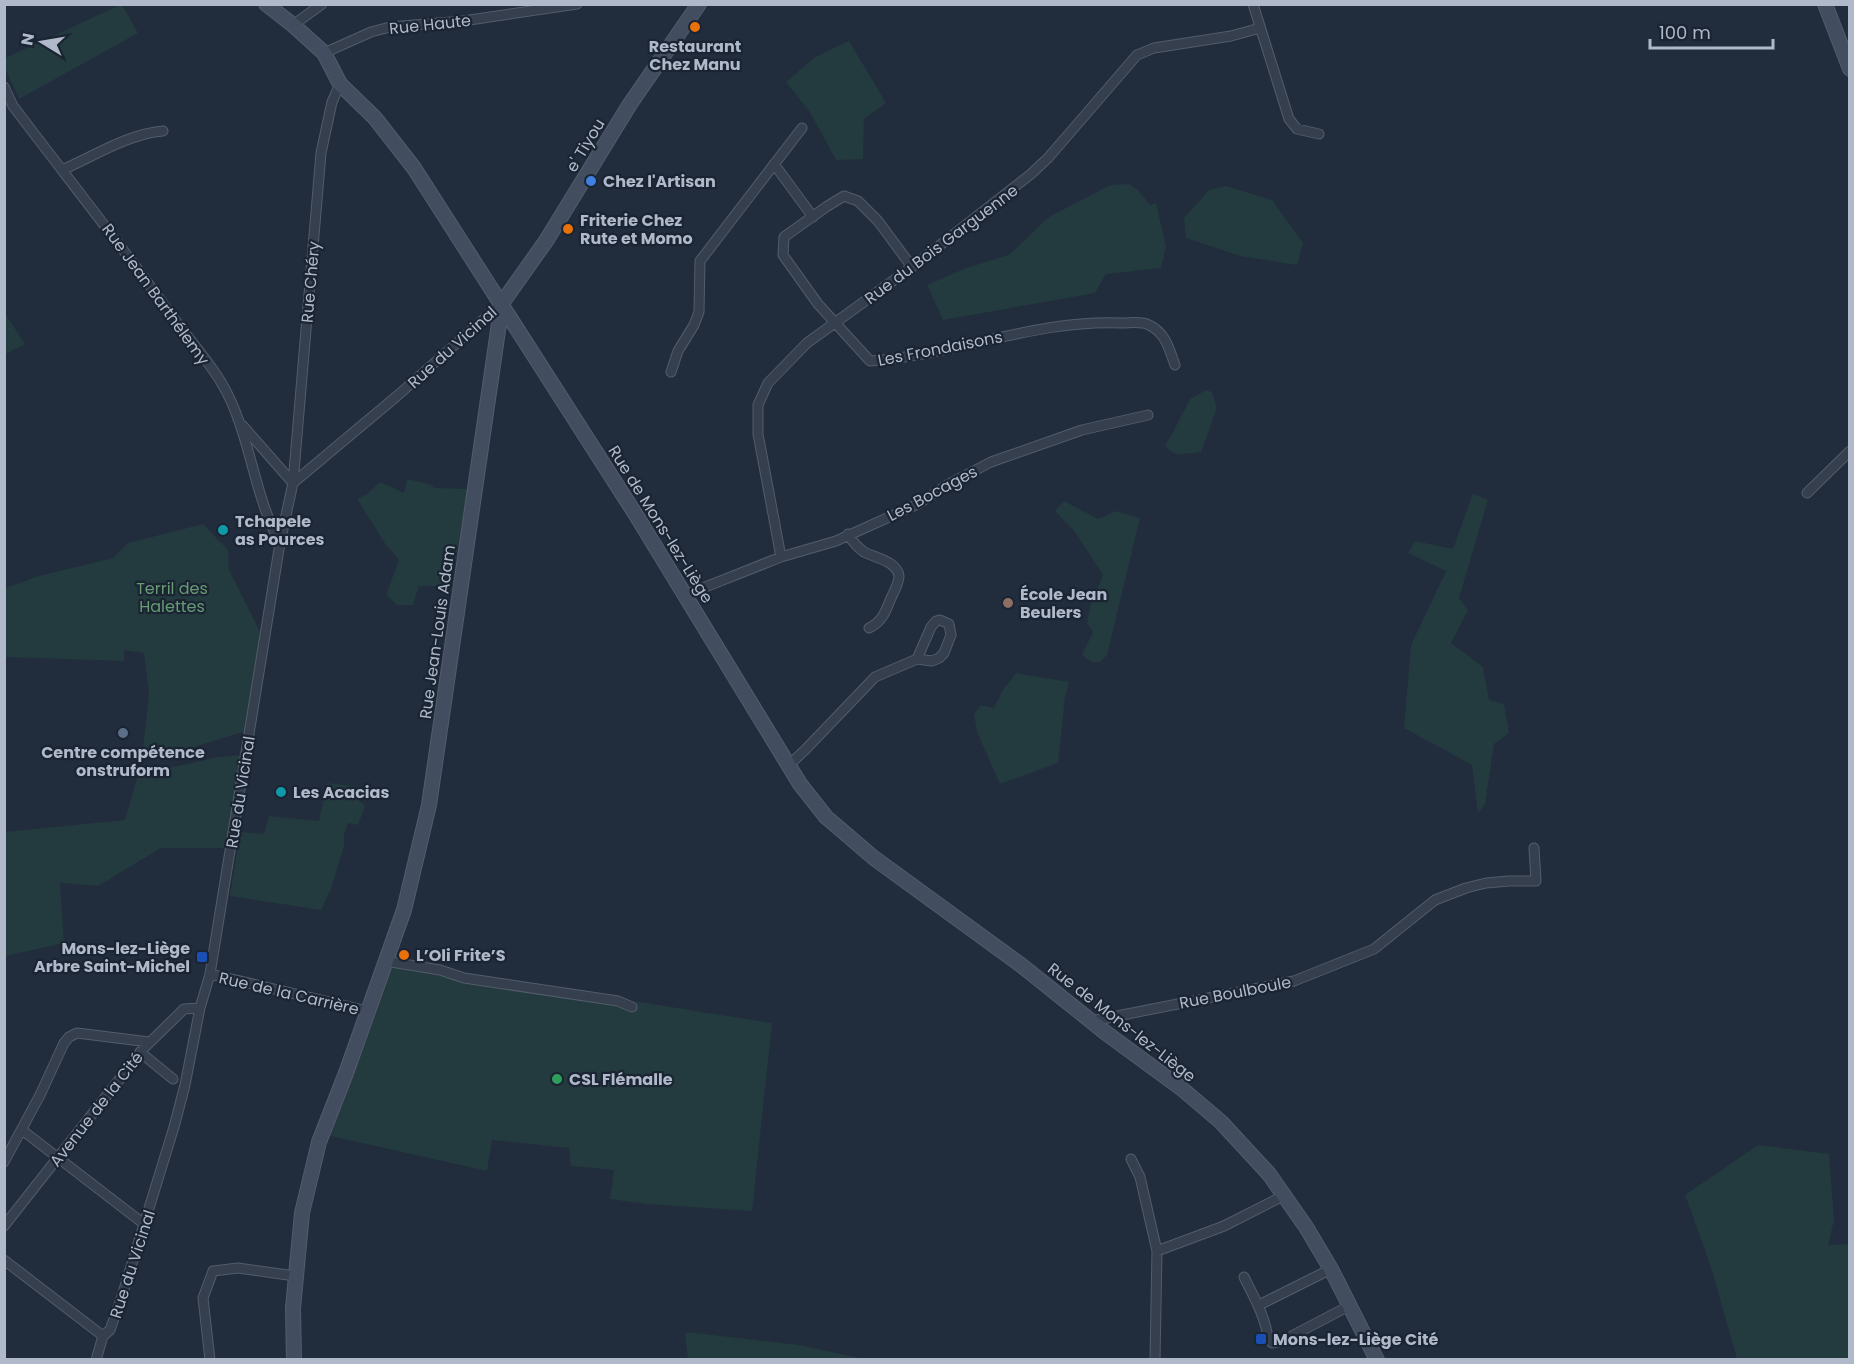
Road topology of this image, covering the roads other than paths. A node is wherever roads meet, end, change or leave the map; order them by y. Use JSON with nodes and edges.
{"nodes":[{"id":1,"x":266,"y":4,"type":"edge"},
{"id":2,"x":322,"y":4,"type":"edge"},
{"id":3,"x":576,"y":4,"type":"edge"},
{"id":4,"x":699,"y":4,"type":"edge"},
{"id":5,"x":1252,"y":4,"type":"edge"},
{"id":6,"x":1825,"y":4,"type":"edge"},
{"id":7,"x":294,"y":25,"type":"junction"},
{"id":8,"x":1260,"y":28,"type":"junction"},
{"id":9,"x":324,"y":53,"type":"junction"},
{"id":10,"x":1850,"y":69,"type":"edge"},
{"id":11,"x":340,"y":84,"type":"junction"},
{"id":12,"x":4,"y":87,"type":"edge"},
{"id":13,"x":802,"y":128,"type":"dead end"},
{"id":14,"x":163,"y":131,"type":"dead end"},
{"id":15,"x":1319,"y":134,"type":"dead end"},
{"id":16,"x":774,"y":164,"type":"junction"},
{"id":17,"x":62,"y":170,"type":"junction"},
{"id":18,"x":813,"y":217,"type":"junction"},
{"id":19,"x":912,"y":267,"type":"junction"},
{"id":20,"x":502,"y":303,"type":"junction"},
{"id":21,"x":834,"y":324,"type":"junction"},
{"id":22,"x":1175,"y":365,"type":"dead end"},
{"id":23,"x":671,"y":372,"type":"dead end"},
{"id":24,"x":1148,"y":415,"type":"dead end"},
{"id":25,"x":241,"y":424,"type":"junction"},
{"id":26,"x":1850,"y":451,"type":"edge"},
{"id":27,"x":293,"y":483,"type":"junction"},
{"id":28,"x":1807,"y":493,"type":"dead end"},
{"id":29,"x":848,"y":534,"type":"junction"},
{"id":30,"x":280,"y":543,"type":"junction"},
{"id":31,"x":781,"y":557,"type":"junction"},
{"id":32,"x":685,"y":595,"type":"junction"},
{"id":33,"x":869,"y":628,"type":"dead end"},
{"id":34,"x":917,"y":659,"type":"junction"},
{"id":35,"x":789,"y":765,"type":"junction"},
{"id":36,"x":1534,"y":848,"type":"dead end"},
{"id":37,"x":386,"y":962,"type":"junction"},
{"id":38,"x":210,"y":974,"type":"junction"},
{"id":39,"x":632,"y":1007,"type":"dead end"},
{"id":40,"x":200,"y":1008,"type":"junction"},
{"id":41,"x":368,"y":1011,"type":"junction"},
{"id":42,"x":1092,"y":1021,"type":"junction"},
{"id":43,"x":149,"y":1042,"type":"junction"},
{"id":44,"x":140,"y":1052,"type":"junction"},
{"id":45,"x":173,"y":1079,"type":"dead end"},
{"id":46,"x":22,"y":1130,"type":"junction"},
{"id":47,"x":57,"y":1158,"type":"junction"},
{"id":48,"x":1131,"y":1159,"type":"dead end"},
{"id":49,"x":4,"y":1162,"type":"edge"},
{"id":50,"x":1285,"y":1195,"type":"junction"},
{"id":51,"x":144,"y":1224,"type":"junction"},
{"id":52,"x":4,"y":1226,"type":"edge"},
{"id":53,"x":1157,"y":1251,"type":"junction"},
{"id":54,"x":4,"y":1260,"type":"edge"},
{"id":55,"x":1330,"y":1269,"type":"junction"},
{"id":56,"x":295,"y":1276,"type":"junction"},
{"id":57,"x":1244,"y":1277,"type":"dead end"},
{"id":58,"x":1259,"y":1305,"type":"junction"},
{"id":59,"x":1349,"y":1306,"type":"junction"},
{"id":60,"x":103,"y":1336,"type":"junction"},
{"id":61,"x":96,"y":1359,"type":"edge"},
{"id":62,"x":210,"y":1359,"type":"edge"},
{"id":63,"x":294,"y":1359,"type":"edge"},
{"id":64,"x":1155,"y":1359,"type":"edge"},
{"id":65,"x":1377,"y":1359,"type":"edge"}],
"edges":[{"from":1,"to":7,"type":"street","name":"Rue de Mons-lez-Liège"},
{"from":2,"to":7,"type":"street"},
{"from":3,"to":9,"type":"street","name":"Rue Haute"},
{"from":4,"to":20,"type":"street","name":"e' Tiyou"},
{"from":5,"to":8,"type":"street"},
{"from":6,"to":10,"type":"street"},
{"from":7,"to":9,"type":"street","name":"Rue de Mons-lez-Liège"},
{"from":8,"to":15,"type":"street"},
{"from":8,"to":19,"type":"street","name":"Rue du Bois Garguenne"},
{"from":9,"to":11,"type":"street","name":"Rue de Mons-lez-Liège"},
{"from":11,"to":20,"type":"street","name":"Rue de Mons-lez-Liège"},
{"from":11,"to":27,"type":"street","name":"Rue Chéry"},
{"from":12,"to":17,"type":"street","name":"Rue Jean Barthélemy"},
{"from":13,"to":16,"type":"street"},
{"from":14,"to":17,"type":"street"},
{"from":16,"to":18,"type":"street"},
{"from":16,"to":23,"type":"street"},
{"from":17,"to":25,"type":"street","name":"Rue Jean Barthélemy"},
{"from":18,"to":19,"type":"street","name":"Les Frondaisons"},
{"from":18,"to":21,"type":"street","name":"Les Frondaisons"},
{"from":19,"to":21,"type":"street","name":"Rue du Bois Garguenne"},
{"from":20,"to":27,"type":"street","name":"Rue du Vicinal"},
{"from":20,"to":32,"type":"street","name":"Rue de Mons-lez-Liège"},
{"from":20,"to":37,"type":"street","name":"Rue Jean-Louis Adam"},
{"from":21,"to":22,"type":"street","name":"Les Frondaisons"},
{"from":21,"to":31,"type":"street","name":"Rue du Bois Garguenne"},
{"from":24,"to":29,"type":"street","name":"Les Bocages"},
{"from":25,"to":27,"type":"street","name":"Rue Jean Barthélemy"},
{"from":25,"to":30,"type":"street","name":"Rue Jean Barthélemy"},
{"from":26,"to":28,"type":"street"},
{"from":27,"to":30,"type":"street","name":"Rue du Vicinal"},
{"from":29,"to":31,"type":"street","name":"Les Bocages"},
{"from":29,"to":33,"type":"street"},
{"from":30,"to":38,"type":"street","name":"Rue du Vicinal"},
{"from":31,"to":32,"type":"street","name":"Les Bocages"},
{"from":32,"to":35,"type":"street","name":"Rue de Mons-lez-Liège"},
{"from":34,"to":34,"type":"street"},
{"from":34,"to":35,"type":"street"},
{"from":35,"to":42,"type":"street","name":"Rue de Mons-lez-Liège"},
{"from":36,"to":42,"type":"street","name":"Rue Boulboule"},
{"from":37,"to":39,"type":"street"},
{"from":37,"to":41,"type":"street","name":"Rue Jean-Louis Adam"},
{"from":38,"to":40,"type":"street","name":"Rue du Vicinal"},
{"from":38,"to":41,"type":"street","name":"Rue de la Carrière"},
{"from":40,"to":43,"type":"street","name":"Avenue de la Cité"},
{"from":40,"to":51,"type":"street","name":"Rue du Vicinal"},
{"from":41,"to":56,"type":"street","name":"Rue Jean-Louis Adam"},
{"from":42,"to":50,"type":"street","name":"Rue de Mons-lez-Liège"},
{"from":43,"to":44,"type":"street","name":"Avenue de la Cité"},
{"from":43,"to":46,"type":"street"},
{"from":44,"to":45,"type":"street"},
{"from":44,"to":47,"type":"street","name":"Avenue de la Cité"},
{"from":46,"to":47,"type":"street"},
{"from":46,"to":49,"type":"street"},
{"from":47,"to":51,"type":"street"},
{"from":47,"to":52,"type":"street","name":"Avenue de la Cité"},
{"from":48,"to":53,"type":"street"},
{"from":50,"to":53,"type":"street"},
{"from":50,"to":55,"type":"street","name":"Rue de Mons-lez-Liège"},
{"from":51,"to":60,"type":"street","name":"Rue du Vicinal"},
{"from":53,"to":64,"type":"street"},
{"from":54,"to":60,"type":"street"},
{"from":55,"to":58,"type":"street"},
{"from":55,"to":59,"type":"street","name":"Rue de Mons-lez-Liège"},
{"from":56,"to":62,"type":"street"},
{"from":56,"to":63,"type":"street","name":"Rue Jean-Louis Adam"},
{"from":57,"to":58,"type":"street"},
{"from":58,"to":59,"type":"street"},
{"from":59,"to":65,"type":"street","name":"Rue de Mons-lez-Liège"},
{"from":60,"to":61,"type":"street","name":"Rue du Vicinal"}]}
